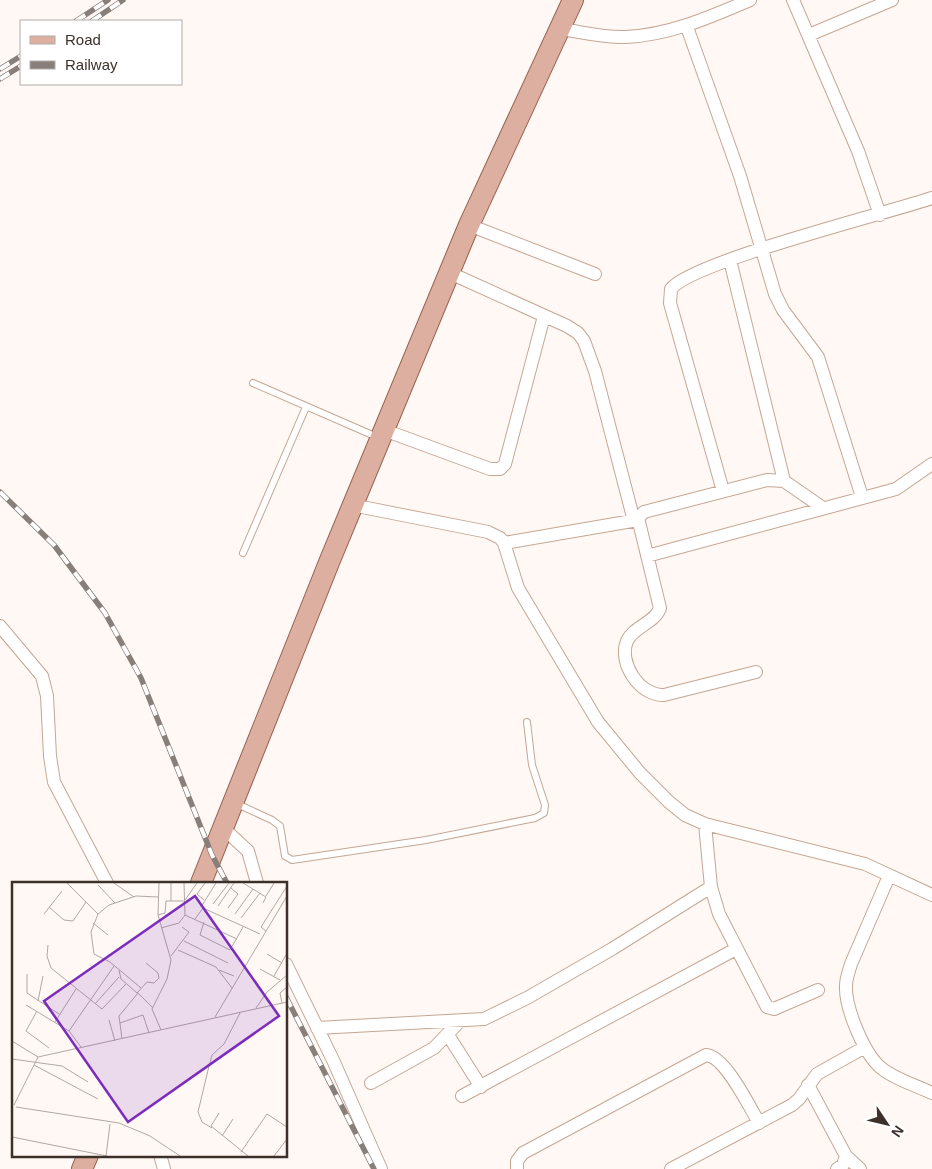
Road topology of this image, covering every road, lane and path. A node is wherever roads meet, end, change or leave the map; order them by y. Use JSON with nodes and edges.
{"nodes":[{"id":1,"x":750,"y":0,"type":"edge"},
{"id":2,"x":793,"y":0,"type":"edge"},
{"id":3,"x":892,"y":0,"type":"edge"},
{"id":4,"x":572,"y":1,"type":"edge"},
{"id":5,"x":687,"y":27,"type":"junction"},
{"id":6,"x":561,"y":29,"type":"junction"},
{"id":7,"x":808,"y":35,"type":"junction"},
{"id":8,"x":932,"y":198,"type":"edge"},
{"id":9,"x":880,"y":215,"type":"junction"},
{"id":10,"x":469,"y":225,"type":"junction"},
{"id":11,"x":762,"y":249,"type":"junction"},
{"id":12,"x":730,"y":260,"type":"junction"},
{"id":13,"x":450,"y":273,"type":"junction"},
{"id":14,"x":595,"y":274,"type":"dead end"},
{"id":15,"x":544,"y":316,"type":"junction"},
{"id":16,"x":253,"y":383,"type":"dead end"},
{"id":17,"x":306,"y":407,"type":"junction"},
{"id":18,"x":382,"y":434,"type":"junction"},
{"id":19,"x":932,"y":464,"type":"edge"},
{"id":20,"x":784,"y":481,"type":"junction"},
{"id":21,"x":723,"y":491,"type":"junction"},
{"id":22,"x":862,"y":497,"type":"junction"},
{"id":23,"x":352,"y":505,"type":"junction"},
{"id":24,"x":823,"y":508,"type":"junction"},
{"id":25,"x":636,"y":520,"type":"junction"},
{"id":26,"x":504,"y":543,"type":"junction"},
{"id":27,"x":243,"y":552,"type":"dead end"},
{"id":28,"x":647,"y":556,"type":"junction"},
{"id":29,"x":0,"y":626,"type":"edge"},
{"id":30,"x":756,"y":672,"type":"dead end"},
{"id":31,"x":527,"y":722,"type":"dead end"},
{"id":32,"x":234,"y":803,"type":"junction"},
{"id":33,"x":705,"y":824,"type":"junction"},
{"id":34,"x":223,"y":828,"type":"junction"},
{"id":35,"x":888,"y":876,"type":"junction"},
{"id":36,"x":106,"y":882,"type":"edge"},
{"id":37,"x":201,"y":882,"type":"edge"},
{"id":38,"x":257,"y":882,"type":"edge"},
{"id":39,"x":711,"y":887,"type":"junction"},
{"id":40,"x":932,"y":895,"type":"edge"},
{"id":41,"x":736,"y":949,"type":"junction"},
{"id":42,"x":288,"y":968,"type":"edge"},
{"id":43,"x":818,"y":990,"type":"dead end"},
{"id":44,"x":460,"y":1021,"type":"junction"},
{"id":45,"x":317,"y":1028,"type":"junction"},
{"id":46,"x":448,"y":1035,"type":"junction"},
{"id":47,"x":865,"y":1047,"type":"junction"},
{"id":48,"x":371,"y":1083,"type":"dead end"},
{"id":49,"x":808,"y":1085,"type":"junction"},
{"id":50,"x":480,"y":1086,"type":"junction"},
{"id":51,"x":932,"y":1093,"type":"edge"},
{"id":52,"x":462,"y":1096,"type":"dead end"},
{"id":53,"x":759,"y":1123,"type":"junction"},
{"id":54,"x":88,"y":1156,"type":"edge"},
{"id":55,"x":160,"y":1156,"type":"edge"},
{"id":56,"x":846,"y":1156,"type":"junction"},
{"id":57,"x":82,"y":1169,"type":"edge"},
{"id":58,"x":164,"y":1169,"type":"edge"},
{"id":59,"x":381,"y":1169,"type":"edge"},
{"id":60,"x":517,"y":1169,"type":"edge"},
{"id":61,"x":671,"y":1169,"type":"edge"},
{"id":62,"x":837,"y":1169,"type":"edge"},
{"id":63,"x":860,"y":1169,"type":"edge"}],
"edges":[{"from":1,"to":5,"type":"street"},
{"from":2,"to":7,"type":"street"},
{"from":3,"to":7,"type":"street"},
{"from":4,"to":6,"type":"main road"},
{"from":5,"to":6,"type":"street"},
{"from":5,"to":11,"type":"street"},
{"from":6,"to":10,"type":"main road"},
{"from":7,"to":9,"type":"street"},
{"from":8,"to":9,"type":"street"},
{"from":9,"to":11,"type":"street"},
{"from":10,"to":13,"type":"main road"},
{"from":10,"to":14,"type":"street"},
{"from":11,"to":12,"type":"street"},
{"from":11,"to":22,"type":"street"},
{"from":12,"to":20,"type":"street"},
{"from":12,"to":21,"type":"street"},
{"from":13,"to":15,"type":"street"},
{"from":13,"to":18,"type":"main road"},
{"from":15,"to":18,"type":"street"},
{"from":15,"to":25,"type":"street"},
{"from":16,"to":17,"type":"lane"},
{"from":17,"to":18,"type":"lane"},
{"from":17,"to":27,"type":"lane"},
{"from":18,"to":23,"type":"main road"},
{"from":19,"to":22,"type":"street"},
{"from":20,"to":21,"type":"street"},
{"from":20,"to":24,"type":"street"},
{"from":21,"to":25,"type":"street"},
{"from":22,"to":24,"type":"street"},
{"from":23,"to":26,"type":"street"},
{"from":23,"to":32,"type":"main road"},
{"from":24,"to":28,"type":"street"},
{"from":25,"to":26,"type":"street"},
{"from":25,"to":28,"type":"street"},
{"from":26,"to":33,"type":"street"},
{"from":28,"to":30,"type":"street"},
{"from":29,"to":36,"type":"street"},
{"from":31,"to":32,"type":"lane"},
{"from":32,"to":34,"type":"main road"},
{"from":33,"to":35,"type":"street"},
{"from":33,"to":39,"type":"street"},
{"from":34,"to":37,"type":"main road"},
{"from":34,"to":38,"type":"street"},
{"from":35,"to":40,"type":"street"},
{"from":35,"to":47,"type":"street"},
{"from":39,"to":41,"type":"street"},
{"from":39,"to":44,"type":"street"},
{"from":41,"to":43,"type":"street"},
{"from":41,"to":50,"type":"street"},
{"from":42,"to":45,"type":"street"},
{"from":44,"to":45,"type":"street"},
{"from":44,"to":46,"type":"street"},
{"from":45,"to":59,"type":"street"},
{"from":46,"to":48,"type":"street"},
{"from":46,"to":50,"type":"street"},
{"from":47,"to":49,"type":"street"},
{"from":47,"to":51,"type":"street"},
{"from":49,"to":53,"type":"street"},
{"from":49,"to":56,"type":"street"},
{"from":50,"to":52,"type":"street"},
{"from":53,"to":60,"type":"street"},
{"from":53,"to":61,"type":"street"},
{"from":54,"to":57,"type":"main road"},
{"from":55,"to":58,"type":"street"},
{"from":56,"to":62,"type":"street"},
{"from":56,"to":63,"type":"street"}]}
